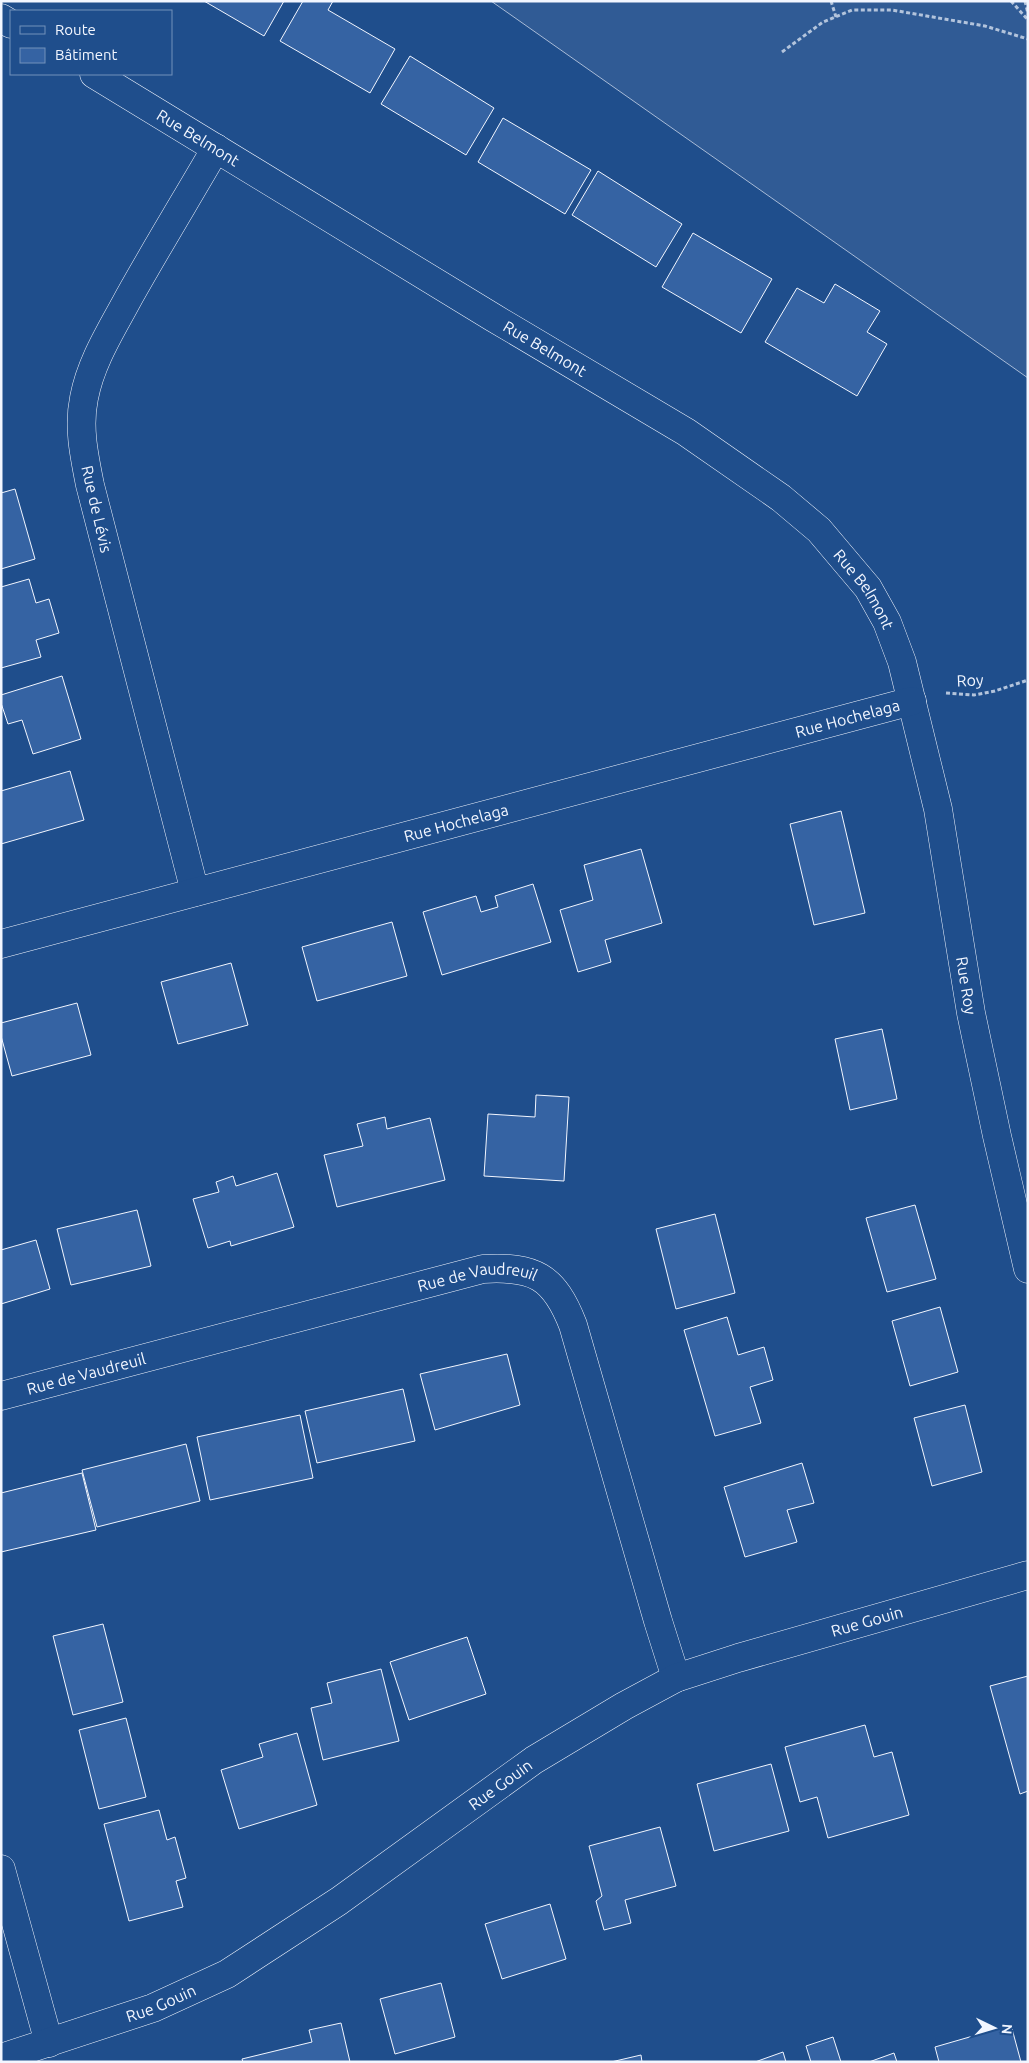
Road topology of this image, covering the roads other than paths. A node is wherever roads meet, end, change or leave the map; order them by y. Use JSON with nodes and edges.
{"nodes":[{"id":1,"x":96,"y":75,"type":"edge"},
{"id":2,"x":216,"y":148,"type":"junction"},
{"id":3,"x":912,"y":701,"type":"junction"},
{"id":4,"x":195,"y":892,"type":"junction"},
{"id":5,"x":1,"y":944,"type":"edge"},
{"id":6,"x":1028,"y":1269,"type":"edge"},
{"id":7,"x":1,"y":1396,"type":"edge"},
{"id":8,"x":1028,"y":1575,"type":"edge"},
{"id":9,"x":676,"y":1678,"type":"junction"},
{"id":10,"x":1,"y":1869,"type":"edge"},
{"id":11,"x":49,"y":2043,"type":"junction"},
{"id":12,"x":1,"y":2058,"type":"edge"}],
"edges":[{"from":1,"to":2,"type":"street","name":"Rue Belmont"},
{"from":2,"to":3,"type":"street","name":"Rue Belmont"},
{"from":2,"to":4,"type":"street","name":"Rue de Lévis"},
{"from":3,"to":4,"type":"street","name":"Rue Hochelaga"},
{"from":3,"to":6,"type":"street","name":"Rue Roy"},
{"from":4,"to":5,"type":"street","name":"Rue Hochelaga"},
{"from":7,"to":9,"type":"street","name":"Rue de Vaudreuil"},
{"from":8,"to":9,"type":"street","name":"Rue Gouin"},
{"from":9,"to":11,"type":"street","name":"Rue Gouin"},
{"from":10,"to":11,"type":"street"},
{"from":11,"to":12,"type":"street","name":"Rue Gouin"}]}
